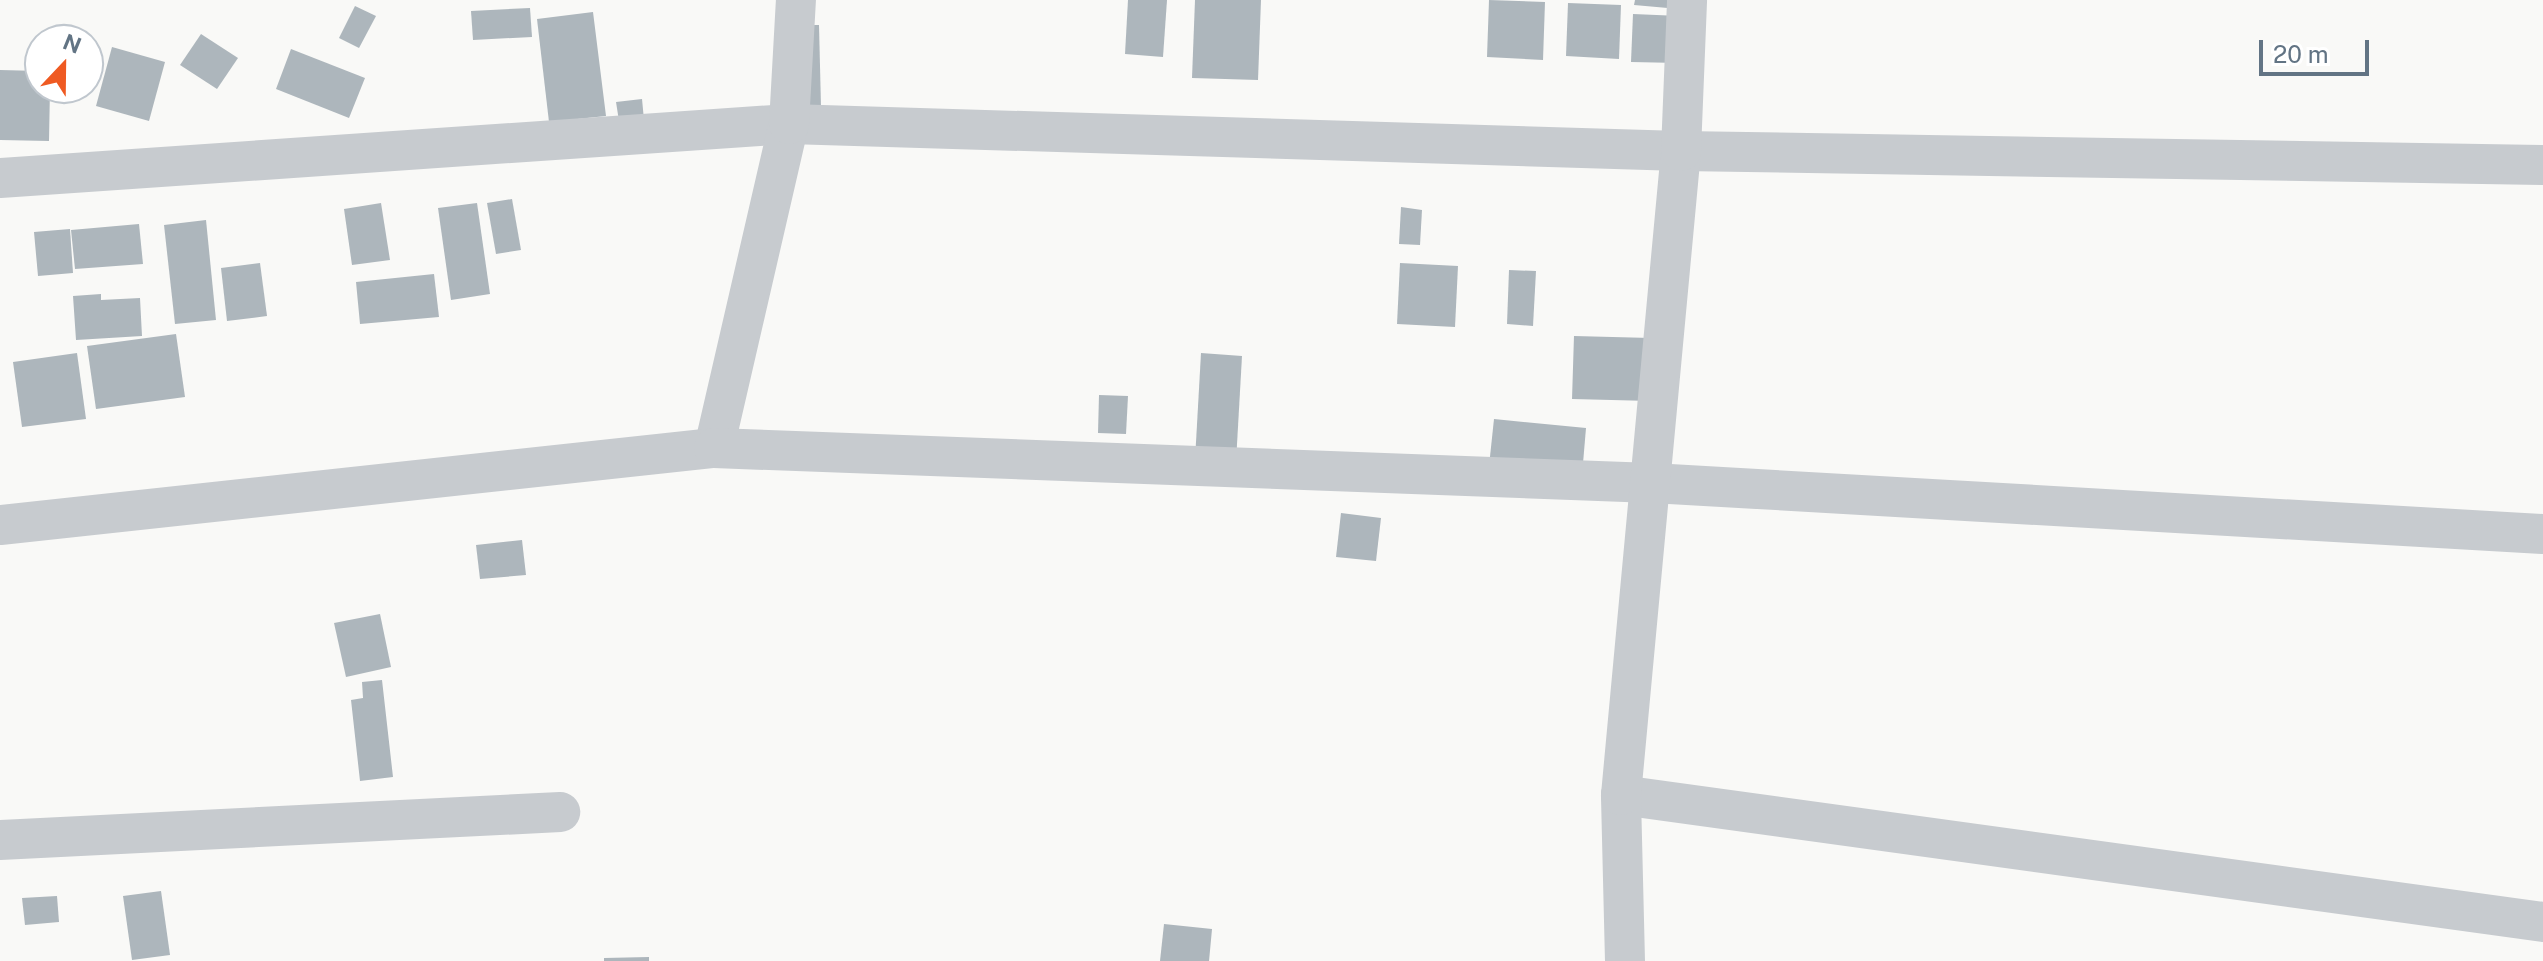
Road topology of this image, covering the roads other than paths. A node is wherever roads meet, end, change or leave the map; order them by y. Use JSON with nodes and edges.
{"nodes":[{"id":1,"x":796,"y":0,"type":"edge"},
{"id":2,"x":1687,"y":0,"type":"edge"},
{"id":3,"x":789,"y":124,"type":"junction"},
{"id":4,"x":1681,"y":151,"type":"junction"},
{"id":5,"x":2543,"y":165,"type":"edge"},
{"id":6,"x":0,"y":178,"type":"edge"},
{"id":7,"x":714,"y":448,"type":"junction"},
{"id":8,"x":1652,"y":483,"type":"junction"},
{"id":9,"x":0,"y":525,"type":"edge"},
{"id":10,"x":2543,"y":534,"type":"edge"},
{"id":11,"x":1621,"y":795,"type":"junction"},
{"id":12,"x":560,"y":812,"type":"dead end"},
{"id":13,"x":0,"y":840,"type":"edge"},
{"id":14,"x":2543,"y":922,"type":"edge"},
{"id":15,"x":1625,"y":961,"type":"edge"}],
"edges":[{"from":1,"to":3,"type":"street"},
{"from":2,"to":4,"type":"street"},
{"from":3,"to":4,"type":"street"},
{"from":3,"to":6,"type":"street"},
{"from":3,"to":7,"type":"street"},
{"from":4,"to":5,"type":"street"},
{"from":4,"to":8,"type":"street"},
{"from":7,"to":8,"type":"street"},
{"from":7,"to":9,"type":"street"},
{"from":8,"to":10,"type":"street"},
{"from":8,"to":11,"type":"street"},
{"from":11,"to":14,"type":"street"},
{"from":11,"to":15,"type":"street"},
{"from":12,"to":13,"type":"street"}]}
